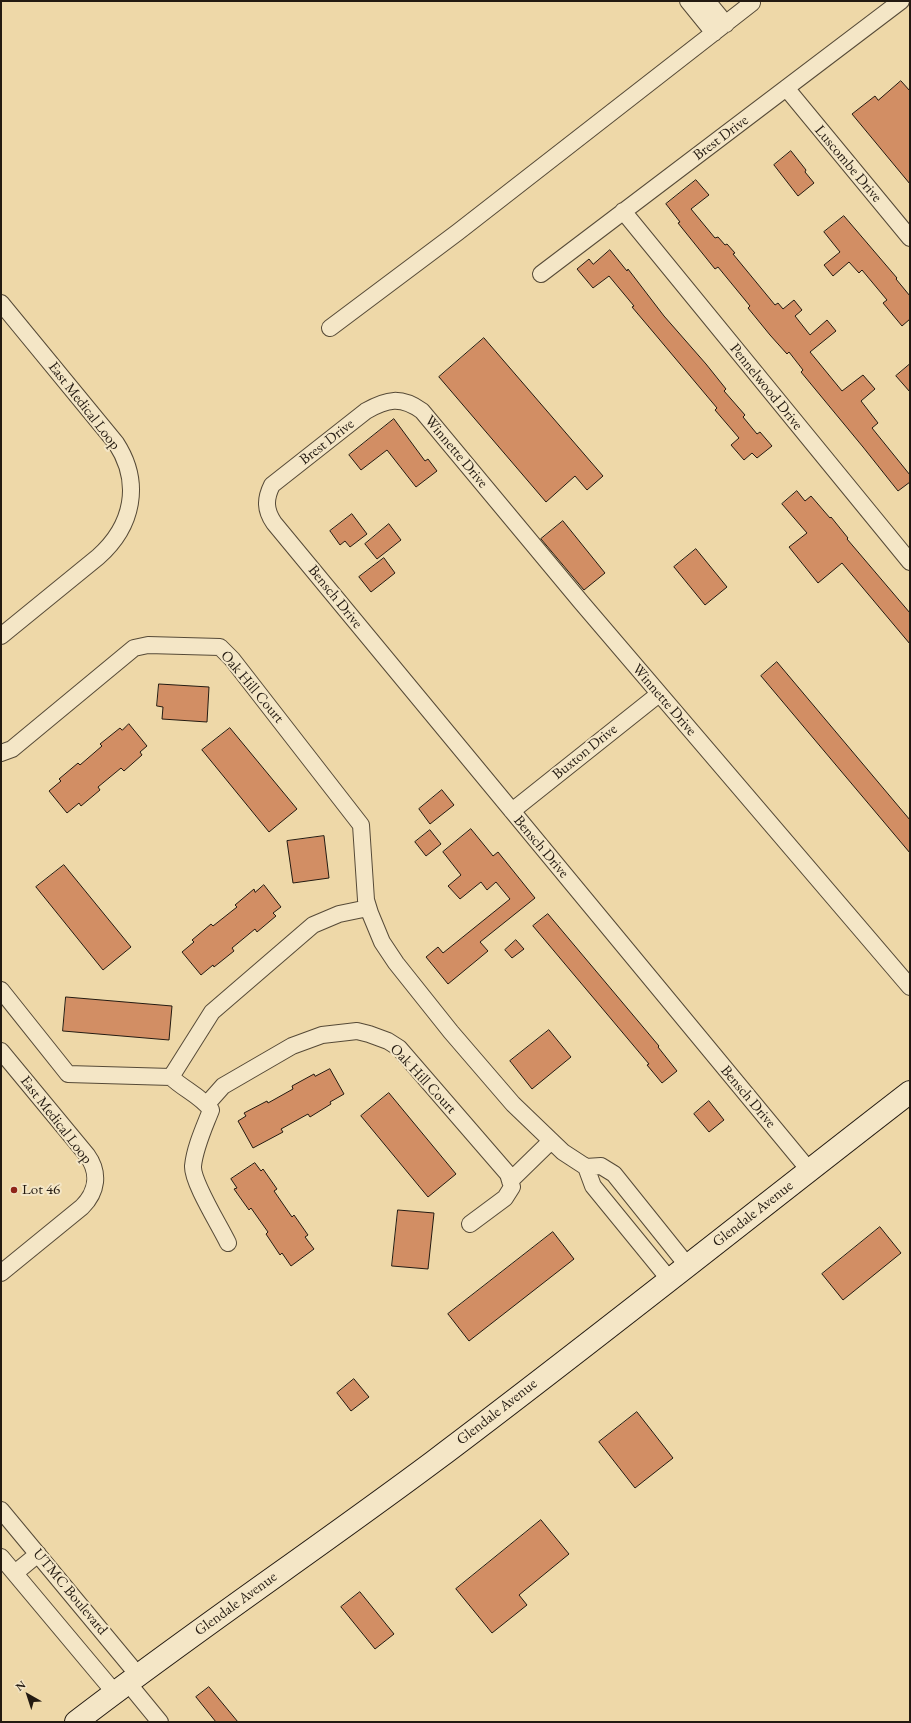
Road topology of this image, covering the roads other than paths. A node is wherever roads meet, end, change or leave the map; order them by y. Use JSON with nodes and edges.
{"nodes":[{"id":1,"x":688,"y":1,"type":"edge"},
{"id":2,"x":707,"y":1,"type":"edge"},
{"id":3,"x":901,"y":1,"type":"edge"},
{"id":4,"x":752,"y":3,"type":"dead end"},
{"id":5,"x":720,"y":28,"type":"junction"},
{"id":6,"x":787,"y":89,"type":"junction"},
{"id":7,"x":623,"y":212,"type":"junction"},
{"id":8,"x":910,"y":238,"type":"edge"},
{"id":9,"x":541,"y":274,"type":"dead end"},
{"id":10,"x":1,"y":303,"type":"edge"},
{"id":11,"x":330,"y":328,"type":"dead end"},
{"id":12,"x":422,"y":411,"type":"joint"},
{"id":13,"x":274,"y":523,"type":"joint"},
{"id":14,"x":909,"y":558,"type":"edge"},
{"id":15,"x":1,"y":636,"type":"edge"},
{"id":16,"x":659,"y":694,"type":"junction"},
{"id":17,"x":1,"y":753,"type":"edge"},
{"id":18,"x":512,"y":811,"type":"junction"},
{"id":19,"x":368,"y":908,"type":"junction"},
{"id":20,"x":910,"y":987,"type":"edge"},
{"id":21,"x":1,"y":990,"type":"edge"},
{"id":22,"x":1,"y":1051,"type":"edge"},
{"id":23,"x":171,"y":1077,"type":"junction"},
{"id":24,"x":910,"y":1092,"type":"edge"},
{"id":25,"x":207,"y":1104,"type":"junction"},
{"id":26,"x":551,"y":1142,"type":"junction"},
{"id":27,"x":586,"y":1167,"type":"junction"},
{"id":28,"x":809,"y":1170,"type":"junction"},
{"id":29,"x":510,"y":1181,"type":"junction"},
{"id":30,"x":470,"y":1224,"type":"dead end"},
{"id":31,"x":228,"y":1243,"type":"dead end"},
{"id":32,"x":687,"y":1265,"type":"junction"},
{"id":33,"x":1,"y":1273,"type":"edge"},
{"id":34,"x":669,"y":1280,"type":"junction"},
{"id":35,"x":1,"y":1510,"type":"edge"},
{"id":36,"x":38,"y":1554,"type":"junction"},
{"id":37,"x":1,"y":1557,"type":"edge"},
{"id":38,"x":15,"y":1574,"type":"junction"},
{"id":39,"x":127,"y":1683,"type":"junction"},
{"id":40,"x":76,"y":1722,"type":"edge"},
{"id":41,"x":160,"y":1722,"type":"edge"}],
"edges":[{"from":1,"to":5,"type":"street"},
{"from":2,"to":5,"type":"street"},
{"from":3,"to":6,"type":"street","name":"Brest Drive"},
{"from":4,"to":5,"type":"street"},
{"from":5,"to":11,"type":"street"},
{"from":6,"to":7,"type":"street","name":"Brest Drive"},
{"from":6,"to":8,"type":"street","name":"Luscombe Drive"},
{"from":7,"to":9,"type":"street","name":"Brest Drive"},
{"from":7,"to":14,"type":"street","name":"Pennelwood Drive"},
{"from":10,"to":15,"type":"street","name":"East Medical Loop"},
{"from":12,"to":13,"type":"street","name":"Brest Drive"},
{"from":12,"to":16,"type":"street","name":"Winnette Drive"},
{"from":13,"to":18,"type":"street","name":"Bensch Drive"},
{"from":16,"to":18,"type":"street","name":"Buxton Drive"},
{"from":16,"to":20,"type":"street","name":"Winnette Drive"},
{"from":17,"to":19,"type":"street","name":"Oak Hill Court"},
{"from":18,"to":28,"type":"street","name":"Bensch Drive"},
{"from":19,"to":23,"type":"street"},
{"from":19,"to":26,"type":"street","name":"Oak Hill Court"},
{"from":21,"to":23,"type":"street"},
{"from":22,"to":33,"type":"street","name":"East Medical Loop"},
{"from":23,"to":25,"type":"street"},
{"from":24,"to":28,"type":"main road","name":"Glendale Avenue"},
{"from":25,"to":29,"type":"street","name":"Oak Hill Court"},
{"from":25,"to":31,"type":"street"},
{"from":26,"to":27,"type":"street","name":"Oak Hill Court"},
{"from":26,"to":29,"type":"street"},
{"from":27,"to":32,"type":"street","name":"Oak Hill Court"},
{"from":27,"to":34,"type":"street"},
{"from":28,"to":32,"type":"main road","name":"Glendale Avenue"},
{"from":29,"to":30,"type":"street"},
{"from":32,"to":34,"type":"main road","name":"Glendale Avenue"},
{"from":34,"to":39,"type":"main road","name":"Glendale Avenue"},
{"from":35,"to":36,"type":"street","name":"UTMC Boulevard"},
{"from":36,"to":38,"type":"street"},
{"from":36,"to":39,"type":"street","name":"UTMC Boulevard"},
{"from":37,"to":38,"type":"street","name":"UTMC Boulevard"},
{"from":38,"to":39,"type":"street","name":"UTMC Boulevard"},
{"from":39,"to":40,"type":"main road","name":"Glendale Avenue"},
{"from":39,"to":41,"type":"street"}]}
